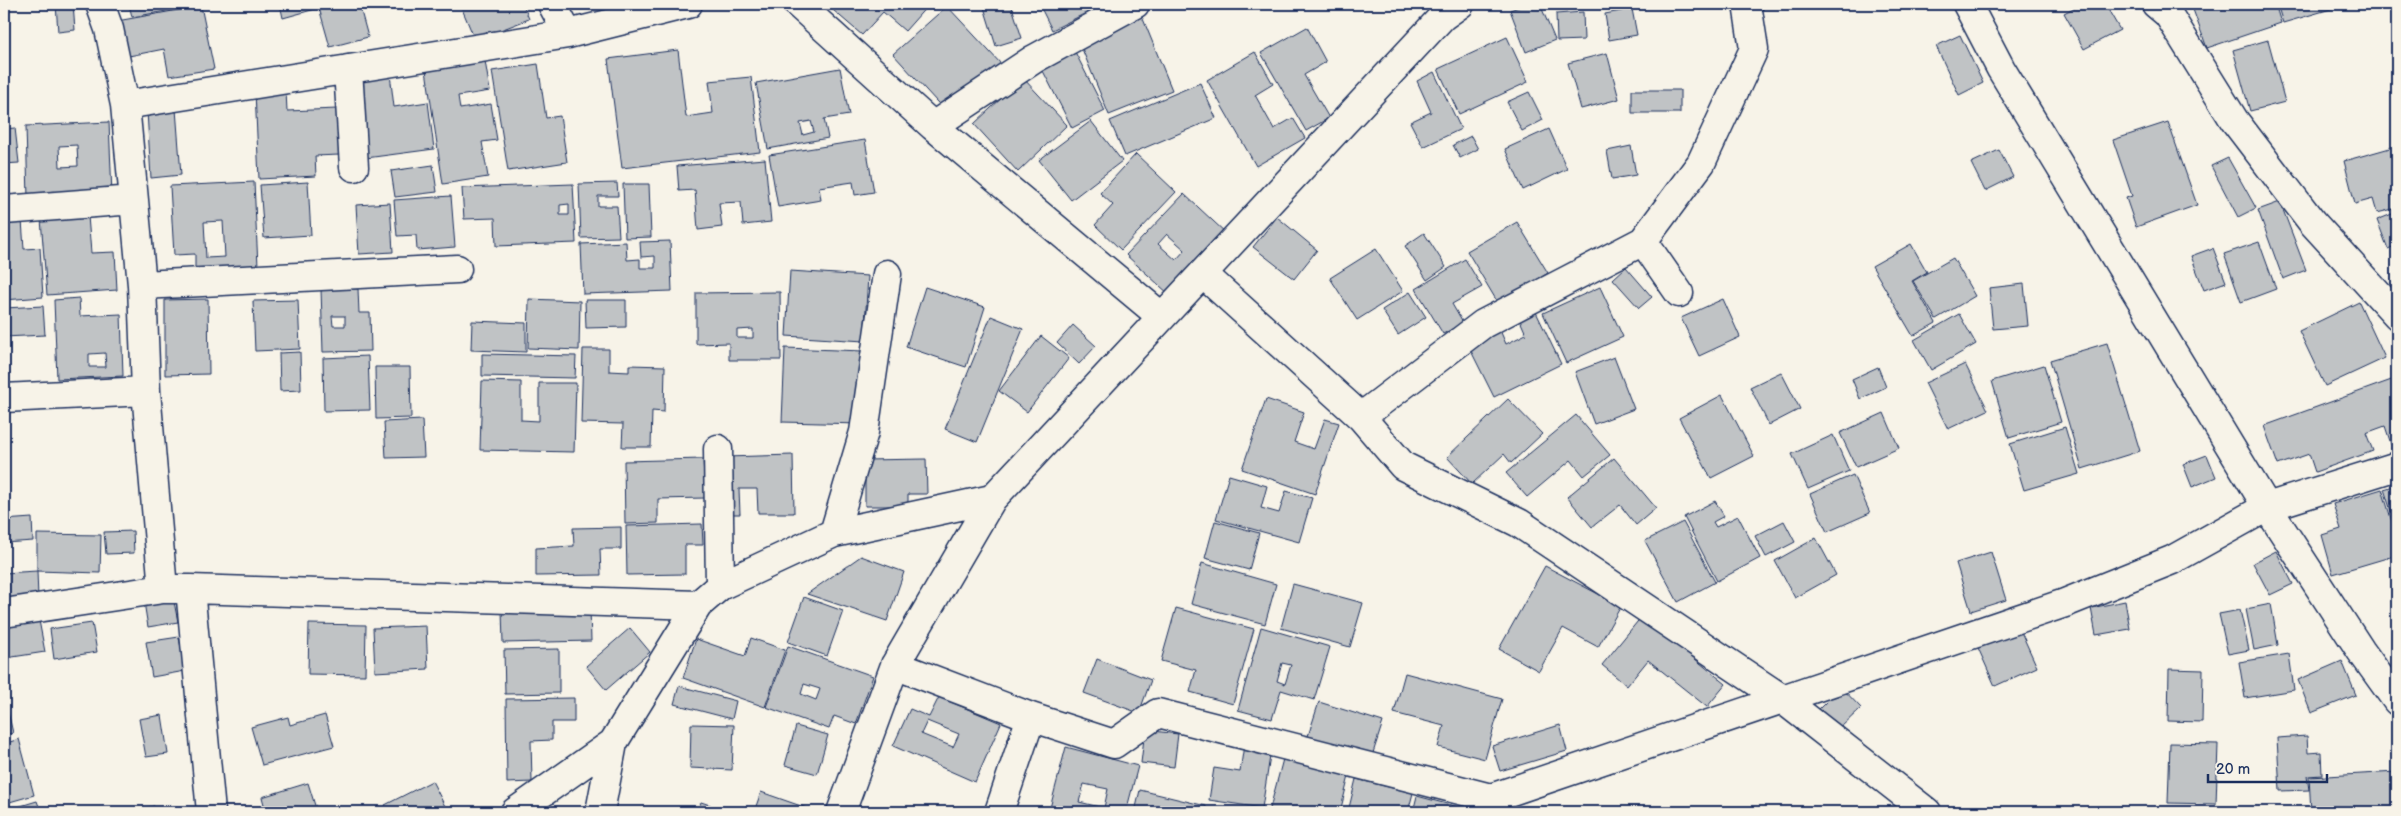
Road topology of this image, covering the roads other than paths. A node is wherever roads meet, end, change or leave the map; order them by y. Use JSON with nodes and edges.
{"nodes":[{"id":1,"x":100,"y":4,"type":"edge"},
{"id":2,"x":552,"y":4,"type":"edge"},
{"id":3,"x":688,"y":4,"type":"edge"},
{"id":4,"x":798,"y":4,"type":"edge"},
{"id":5,"x":1460,"y":4,"type":"edge"},
{"id":6,"x":1747,"y":4,"type":"edge"},
{"id":7,"x":1967,"y":4,"type":"edge"},
{"id":8,"x":2156,"y":4,"type":"edge"},
{"id":9,"x":1126,"y":6,"type":"edge"},
{"id":10,"x":568,"y":34,"type":"junction"},
{"id":11,"x":348,"y":69,"type":"junction"},
{"id":12,"x":125,"y":105,"type":"junction"},
{"id":13,"x":933,"y":126,"type":"junction"},
{"id":14,"x":354,"y":167,"type":"dead end"},
{"id":15,"x":134,"y":200,"type":"junction"},
{"id":16,"x":4,"y":210,"type":"edge"},
{"id":17,"x":1643,"y":241,"type":"junction"},
{"id":18,"x":457,"y":269,"type":"dead end"},
{"id":19,"x":887,"y":274,"type":"dead end"},
{"id":20,"x":1203,"y":274,"type":"junction"},
{"id":21,"x":142,"y":285,"type":"junction"},
{"id":22,"x":1679,"y":293,"type":"dead end"},
{"id":23,"x":2397,"y":315,"type":"edge"},
{"id":24,"x":1162,"y":317,"type":"junction"},
{"id":25,"x":146,"y":392,"type":"junction"},
{"id":26,"x":4,"y":398,"type":"edge"},
{"id":27,"x":1361,"y":417,"type":"junction"},
{"id":28,"x":718,"y":449,"type":"dead end"},
{"id":29,"x":2397,"y":466,"type":"edge"},
{"id":30,"x":992,"y":499,"type":"junction"},
{"id":31,"x":2267,"y":507,"type":"junction"},
{"id":32,"x":834,"y":533,"type":"junction"},
{"id":33,"x":720,"y":586,"type":"junction"},
{"id":34,"x":190,"y":589,"type":"junction"},
{"id":35,"x":163,"y":590,"type":"junction"},
{"id":36,"x":698,"y":605,"type":"junction"},
{"id":37,"x":4,"y":613,"type":"edge"},
{"id":38,"x":895,"y":665,"type":"junction"},
{"id":39,"x":1781,"y":698,"type":"junction"},
{"id":40,"x":2397,"y":700,"type":"edge"},
{"id":41,"x":1031,"y":716,"type":"junction"},
{"id":42,"x":613,"y":743,"type":"junction"},
{"id":43,"x":1490,"y":805,"type":"edge"},
{"id":44,"x":211,"y":812,"type":"edge"},
{"id":45,"x":515,"y":812,"type":"edge"},
{"id":46,"x":600,"y":812,"type":"edge"},
{"id":47,"x":841,"y":812,"type":"edge"},
{"id":48,"x":999,"y":812,"type":"edge"},
{"id":49,"x":1927,"y":812,"type":"edge"}],
"edges":[{"from":1,"to":12,"type":"street"},
{"from":2,"to":10,"type":"street"},
{"from":3,"to":10,"type":"street"},
{"from":4,"to":13,"type":"street"},
{"from":5,"to":20,"type":"street"},
{"from":6,"to":17,"type":"street"},
{"from":7,"to":31,"type":"street"},
{"from":8,"to":23,"type":"street"},
{"from":9,"to":13,"type":"street"},
{"from":10,"to":11,"type":"street"},
{"from":11,"to":12,"type":"street"},
{"from":11,"to":14,"type":"street"},
{"from":12,"to":15,"type":"street"},
{"from":13,"to":24,"type":"street"},
{"from":15,"to":16,"type":"street"},
{"from":15,"to":21,"type":"street"},
{"from":17,"to":22,"type":"street"},
{"from":17,"to":27,"type":"street"},
{"from":18,"to":21,"type":"street"},
{"from":19,"to":32,"type":"street"},
{"from":20,"to":24,"type":"street"},
{"from":20,"to":27,"type":"street"},
{"from":21,"to":25,"type":"street"},
{"from":24,"to":30,"type":"street"},
{"from":25,"to":26,"type":"street"},
{"from":25,"to":35,"type":"street"},
{"from":27,"to":39,"type":"street"},
{"from":28,"to":33,"type":"street"},
{"from":29,"to":31,"type":"street"},
{"from":30,"to":32,"type":"street"},
{"from":30,"to":38,"type":"street"},
{"from":31,"to":39,"type":"street"},
{"from":31,"to":40,"type":"street"},
{"from":32,"to":33,"type":"street"},
{"from":33,"to":36,"type":"street"},
{"from":34,"to":35,"type":"street"},
{"from":34,"to":36,"type":"street"},
{"from":34,"to":44,"type":"street"},
{"from":35,"to":37,"type":"street"},
{"from":36,"to":42,"type":"street"},
{"from":38,"to":41,"type":"street"},
{"from":38,"to":47,"type":"street"},
{"from":39,"to":43,"type":"street"},
{"from":39,"to":49,"type":"street"},
{"from":41,"to":43,"type":"street"},
{"from":41,"to":48,"type":"street"},
{"from":42,"to":45,"type":"street"},
{"from":42,"to":46,"type":"street"}]}
